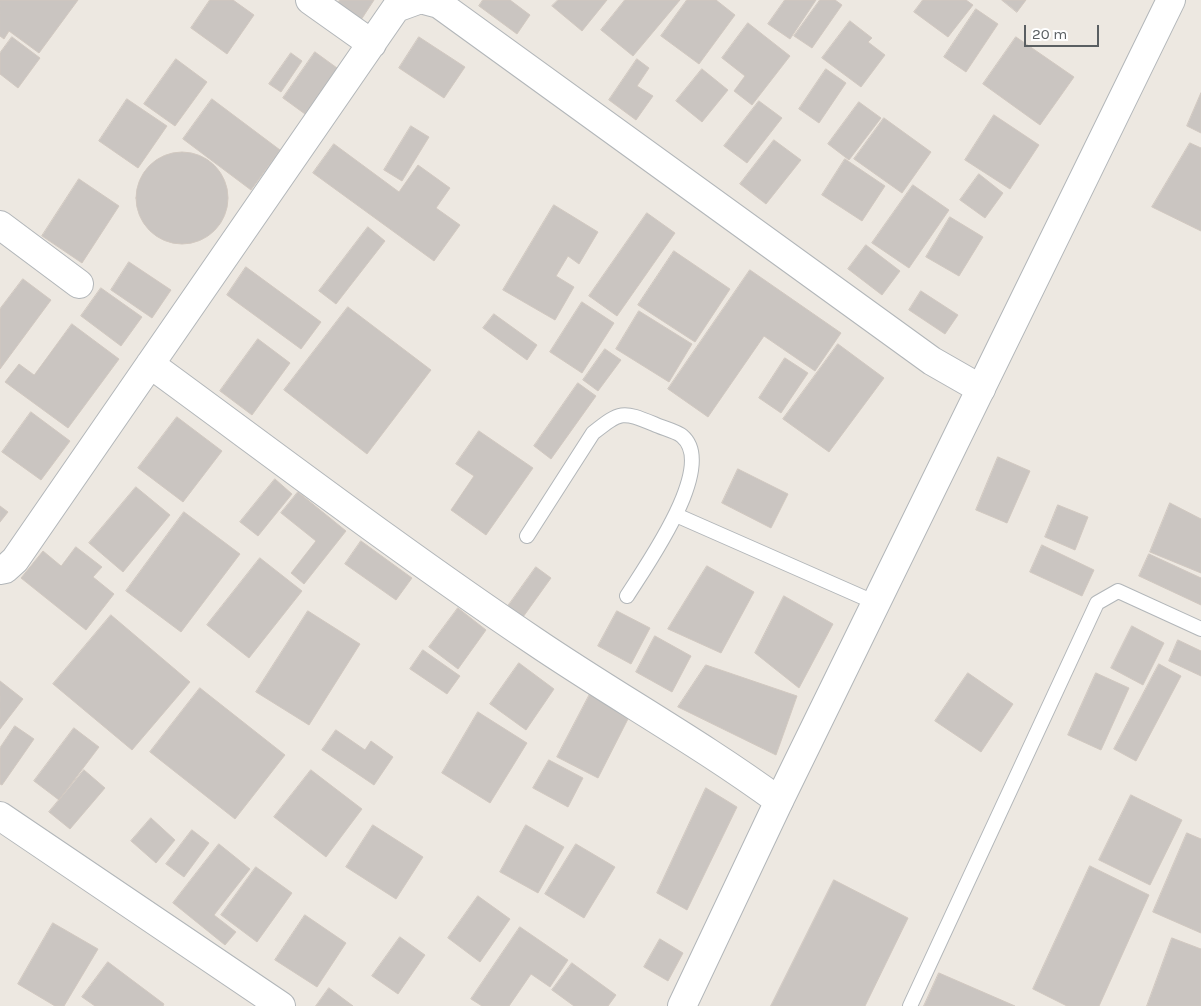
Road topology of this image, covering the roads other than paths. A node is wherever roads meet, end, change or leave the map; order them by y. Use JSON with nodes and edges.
{"nodes":[{"id":1,"x":310,"y":0,"type":"edge"},
{"id":2,"x":418,"y":0,"type":"edge"},
{"id":3,"x":424,"y":0,"type":"edge"},
{"id":4,"x":1171,"y":0,"type":"edge"},
{"id":5,"x":372,"y":44,"type":"junction"},
{"id":6,"x":0,"y":225,"type":"edge"},
{"id":7,"x":78,"y":284,"type":"dead end"},
{"id":8,"x":150,"y":364,"type":"junction"},
{"id":9,"x":981,"y":389,"type":"junction"},
{"id":10,"x":676,"y":515,"type":"junction"},
{"id":11,"x":527,"y":536,"type":"dead end"},
{"id":12,"x":0,"y":570,"type":"edge"},
{"id":13,"x":627,"y":596,"type":"dead end"},
{"id":14,"x":876,"y":603,"type":"junction"},
{"id":15,"x":1201,"y":629,"type":"edge"},
{"id":16,"x":779,"y":800,"type":"junction"},
{"id":17,"x":0,"y":816,"type":"edge"},
{"id":18,"x":281,"y":1006,"type":"edge"},
{"id":19,"x":682,"y":1006,"type":"edge"},
{"id":20,"x":910,"y":1006,"type":"edge"}],
"edges":[{"from":1,"to":5,"type":"street"},
{"from":2,"to":5,"type":"street"},
{"from":3,"to":9,"type":"street"},
{"from":4,"to":9,"type":"street"},
{"from":5,"to":8,"type":"street"},
{"from":6,"to":7,"type":"street"},
{"from":8,"to":12,"type":"street"},
{"from":8,"to":16,"type":"street"},
{"from":9,"to":14,"type":"street"},
{"from":10,"to":11,"type":"lane"},
{"from":10,"to":13,"type":"lane"},
{"from":10,"to":14,"type":"lane"},
{"from":14,"to":16,"type":"street"},
{"from":15,"to":20,"type":"lane"},
{"from":16,"to":19,"type":"street"},
{"from":17,"to":18,"type":"street"}]}
